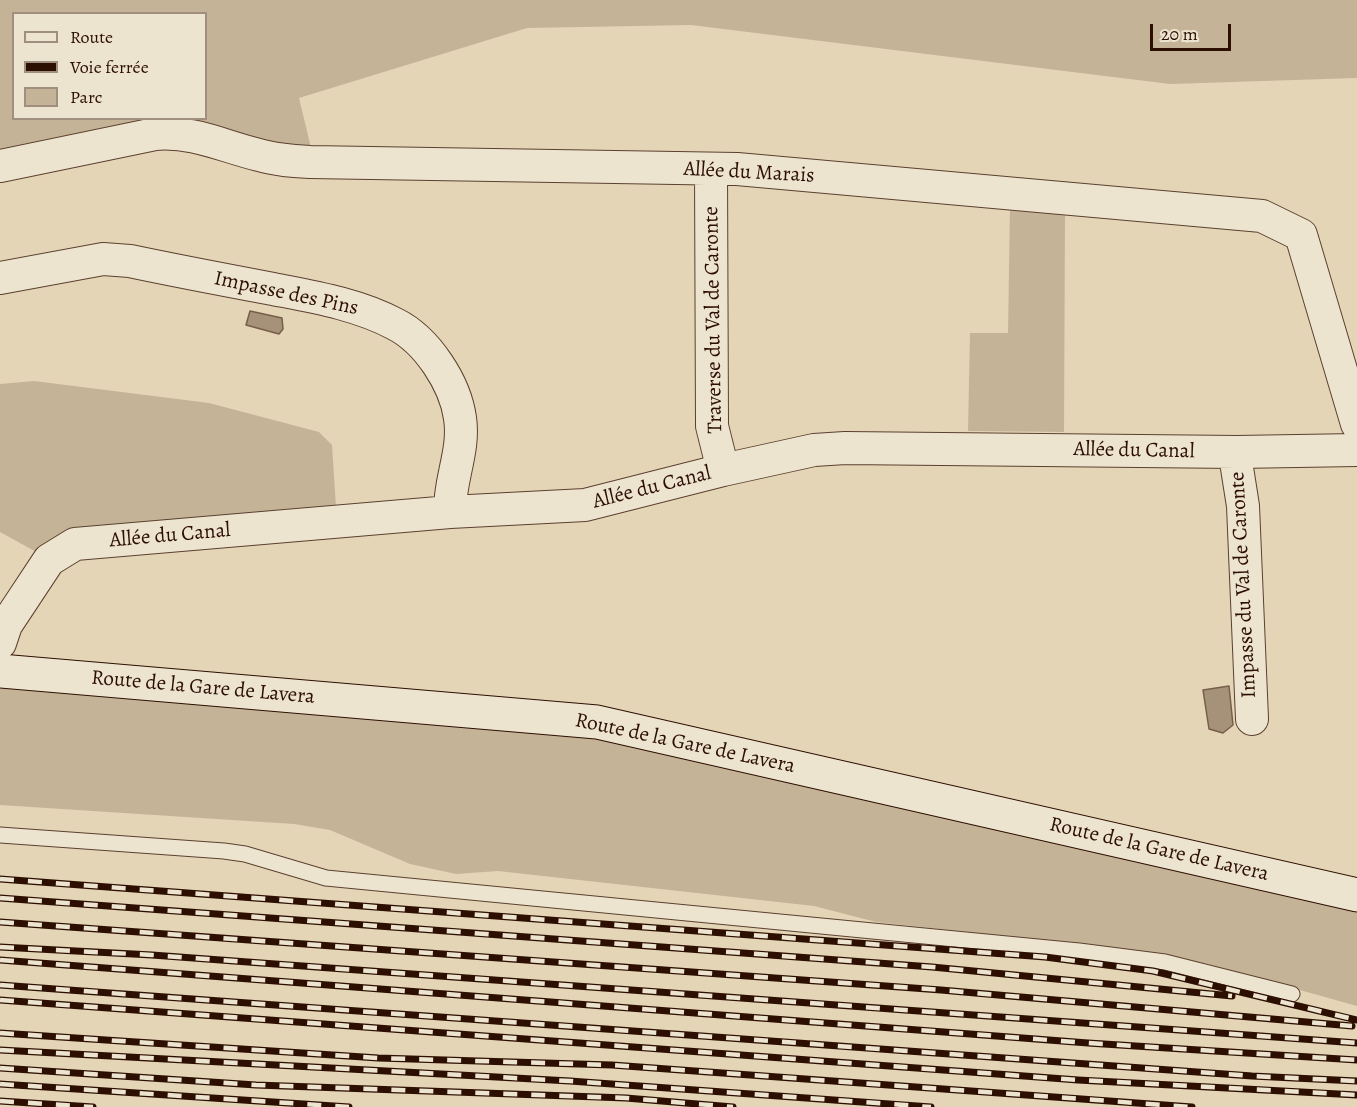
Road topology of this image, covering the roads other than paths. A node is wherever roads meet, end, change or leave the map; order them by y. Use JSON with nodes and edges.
{"nodes":[{"id":1,"x":0,"y":166,"type":"edge"},
{"id":2,"x":711,"y":169,"type":"junction"},
{"id":3,"x":0,"y":278,"type":"edge"},
{"id":4,"x":1357,"y":424,"type":"edge"},
{"id":5,"x":1357,"y":450,"type":"edge"},
{"id":6,"x":1237,"y":452,"type":"junction"},
{"id":7,"x":723,"y":470,"type":"junction"},
{"id":8,"x":450,"y":512,"type":"junction"},
{"id":9,"x":0,"y":643,"type":"edge"},
{"id":10,"x":0,"y":671,"type":"edge"},
{"id":11,"x":1252,"y":719,"type":"dead end"},
{"id":12,"x":0,"y":836,"type":"edge"},
{"id":13,"x":1357,"y":895,"type":"edge"},
{"id":14,"x":1292,"y":994,"type":"dead end"}],
"edges":[{"from":1,"to":2,"type":"street","name":"Allée du Marais"},
{"from":2,"to":4,"type":"street","name":"Allée du Marais"},
{"from":2,"to":7,"type":"street","name":"Traverse du Val de Caronte"},
{"from":3,"to":8,"type":"street","name":"Impasse des Pins"},
{"from":5,"to":6,"type":"street","name":"Allée du Canal"},
{"from":6,"to":7,"type":"street","name":"Allée du Canal"},
{"from":6,"to":11,"type":"street","name":"Impasse du Val de Caronte"},
{"from":7,"to":8,"type":"street","name":"Allée du Canal"},
{"from":8,"to":9,"type":"street","name":"Allée du Canal"},
{"from":10,"to":13,"type":"street","name":"Route de la Gare de Lavera"},
{"from":12,"to":14,"type":"lane"}]}
